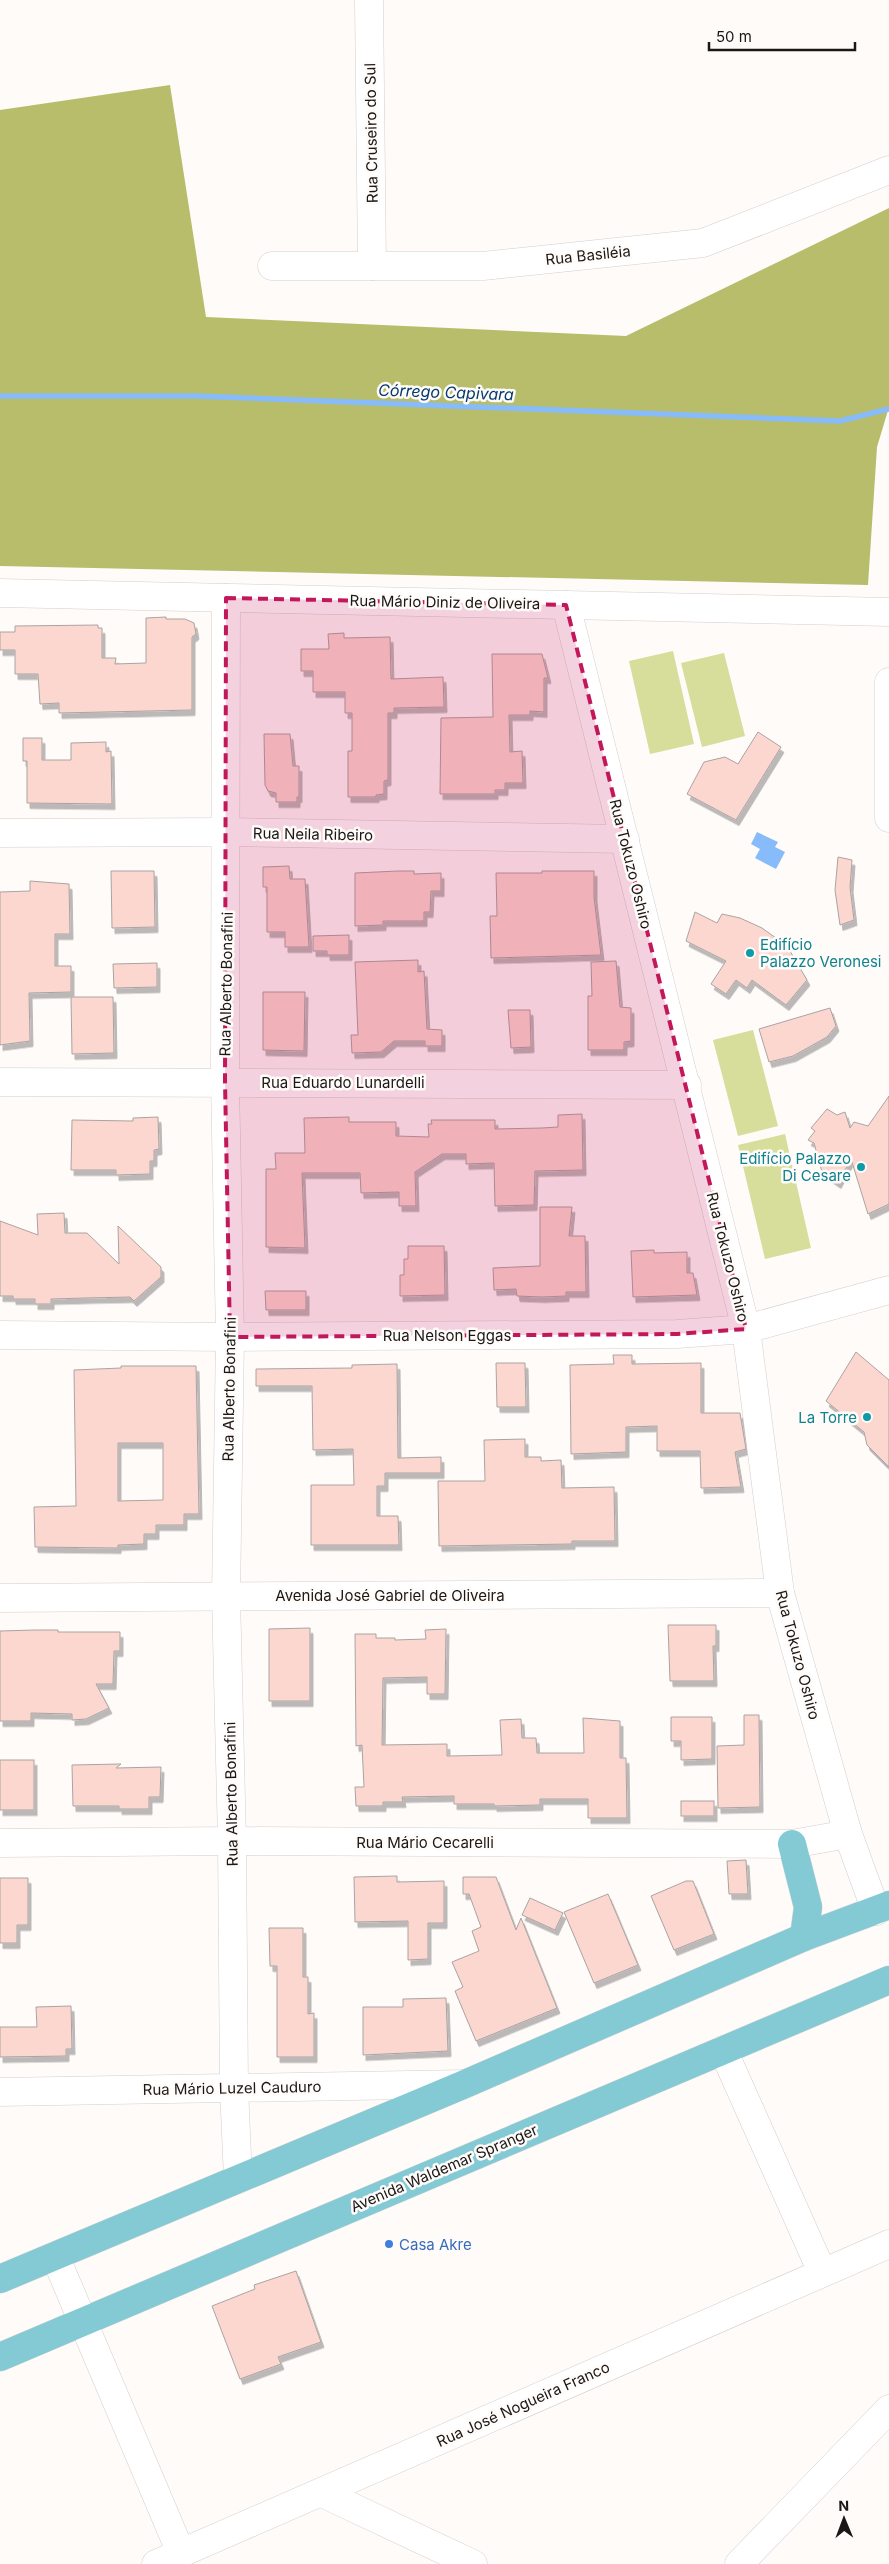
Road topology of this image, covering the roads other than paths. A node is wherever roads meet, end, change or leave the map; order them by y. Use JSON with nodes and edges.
{"nodes":[{"id":1,"x":369,"y":0,"type":"edge"},
{"id":2,"x":889,"y":170,"type":"edge"},
{"id":3,"x":272,"y":266,"type":"dead end"},
{"id":4,"x":372,"y":266,"type":"junction"},
{"id":5,"x":0,"y":593,"type":"edge"},
{"id":6,"x":226,"y":598,"type":"junction"},
{"id":7,"x":566,"y":605,"type":"junction"},
{"id":8,"x":889,"y":612,"type":"edge"},
{"id":9,"x":889,"y":682,"type":"edge"},
{"id":10,"x":889,"y":818,"type":"edge"},
{"id":11,"x":227,"y":832,"type":"junction"},
{"id":12,"x":0,"y":833,"type":"edge"},
{"id":13,"x":625,"y":839,"type":"junction"},
{"id":14,"x":225,"y":1081,"type":"junction"},
{"id":15,"x":0,"y":1082,"type":"edge"},
{"id":16,"x":687,"y":1085,"type":"junction"},
{"id":17,"x":889,"y":1290,"type":"edge"},
{"id":18,"x":746,"y":1329,"type":"junction"},
{"id":19,"x":0,"y":1335,"type":"edge"},
{"id":20,"x":230,"y":1337,"type":"junction"},
{"id":21,"x":780,"y":1593,"type":"junction"},
{"id":22,"x":226,"y":1596,"type":"junction"},
{"id":23,"x":0,"y":1598,"type":"edge"},
{"id":24,"x":848,"y":1834,"type":"junction"},
{"id":25,"x":232,"y":1841,"type":"junction"},
{"id":26,"x":0,"y":1843,"type":"edge"},
{"id":27,"x":792,"y":1844,"type":"junction"},
{"id":28,"x":883,"y":1908,"type":"edge"},
{"id":29,"x":804,"y":1938,"type":"junction"},
{"id":30,"x":889,"y":1980,"type":"edge"},
{"id":31,"x":723,"y":2050,"type":"junction"},
{"id":32,"x":465,"y":2084,"type":"junction"},
{"id":33,"x":234,"y":2088,"type":"junction"},
{"id":34,"x":0,"y":2092,"type":"edge"},
{"id":35,"x":238,"y":2179,"type":"junction"},
{"id":36,"x":889,"y":2244,"type":"edge"},
{"id":37,"x":55,"y":2256,"type":"junction"},
{"id":38,"x":822,"y":2272,"type":"junction"},
{"id":39,"x":0,"y":2279,"type":"edge"},
{"id":40,"x":82,"y":2322,"type":"junction"},
{"id":41,"x":0,"y":2357,"type":"edge"},
{"id":42,"x":889,"y":2409,"type":"edge"},
{"id":43,"x":322,"y":2493,"type":"junction"},
{"id":44,"x":181,"y":2553,"type":"junction"},
{"id":45,"x":156,"y":2564,"type":"edge"},
{"id":46,"x":474,"y":2564,"type":"edge"},
{"id":47,"x":739,"y":2564,"type":"edge"}],
"edges":[{"from":1,"to":4,"type":"street","name":"Rua Cruseiro do Sul"},
{"from":2,"to":4,"type":"street","name":"Rua Basiléia"},
{"from":3,"to":4,"type":"street","name":"Rua Basiléia"},
{"from":5,"to":6,"type":"street","name":"Rua Mário Diniz de Oliveira"},
{"from":6,"to":7,"type":"street","name":"Rua Mário Diniz de Oliveira"},
{"from":6,"to":11,"type":"street","name":"Rua Alberto Bonafini"},
{"from":7,"to":8,"type":"street","name":"Rua Mário Diniz de Oliveira"},
{"from":7,"to":13,"type":"street","name":"Rua Tokuzo Oshiro"},
{"from":9,"to":10,"type":"street"},
{"from":11,"to":12,"type":"street","name":"Rua Neila Ribeiro"},
{"from":11,"to":13,"type":"street","name":"Rua Neila Ribeiro"},
{"from":11,"to":14,"type":"street","name":"Rua Alberto Bonafini"},
{"from":13,"to":16,"type":"street","name":"Rua Tokuzo Oshiro"},
{"from":14,"to":15,"type":"street","name":"Rua Eduardo Lunardelli"},
{"from":14,"to":16,"type":"street","name":"Rua Eduardo Lunardelli"},
{"from":14,"to":20,"type":"street","name":"Rua Alberto Bonafini"},
{"from":16,"to":18,"type":"street","name":"Rua Tokuzo Oshiro"},
{"from":17,"to":18,"type":"street","name":"Rua Nelson Eggas"},
{"from":18,"to":20,"type":"street","name":"Rua Nelson Eggas"},
{"from":18,"to":21,"type":"street","name":"Rua Tokuzo Oshiro"},
{"from":19,"to":20,"type":"street","name":"Rua Nelson Eggas"},
{"from":20,"to":22,"type":"street","name":"Rua Alberto Bonafini"},
{"from":21,"to":22,"type":"street","name":"Avenida José Gabriel de Oliveira"},
{"from":21,"to":24,"type":"street","name":"Rua Tokuzo Oshiro"},
{"from":22,"to":23,"type":"street","name":"Avenida José Gabriel de Oliveira"},
{"from":22,"to":25,"type":"street","name":"Rua Alberto Bonafini"},
{"from":24,"to":27,"type":"street","name":"Rua Mário Cecarelli"},
{"from":24,"to":28,"type":"street","name":"Rua Tokuzo Oshiro"},
{"from":25,"to":26,"type":"street","name":"Rua Mário Cecarelli"},
{"from":25,"to":27,"type":"street","name":"Rua Mário Cecarelli"},
{"from":25,"to":33,"type":"street","name":"Rua Alberto Bonafini"},
{"from":27,"to":29,"type":"main road"},
{"from":28,"to":29,"type":"main road"},
{"from":29,"to":32,"type":"main road"},
{"from":30,"to":31,"type":"main road","name":"Avenida Waldemar Spranger"},
{"from":31,"to":38,"type":"street"},
{"from":31,"to":40,"type":"main road","name":"Avenida Waldemar Spranger"},
{"from":32,"to":33,"type":"street","name":"Rua Mário Luzel Cauduro"},
{"from":32,"to":35,"type":"main road"},
{"from":33,"to":34,"type":"street","name":"Rua Mário Luzel Cauduro"},
{"from":33,"to":35,"type":"street","name":"Rua Alberto Bonafini"},
{"from":35,"to":37,"type":"main road"},
{"from":36,"to":38,"type":"street","name":"Rua José Nogueira Franco"},
{"from":37,"to":39,"type":"main road"},
{"from":37,"to":40,"type":"street"},
{"from":38,"to":43,"type":"street","name":"Rua José Nogueira Franco"},
{"from":40,"to":41,"type":"main road","name":"Avenida Waldemar Spranger"},
{"from":40,"to":44,"type":"street"},
{"from":42,"to":47,"type":"street"},
{"from":43,"to":44,"type":"street","name":"Rua José Nogueira Franco"},
{"from":43,"to":46,"type":"street"},
{"from":44,"to":45,"type":"street","name":"Rua José Nogueira Franco"}]}
